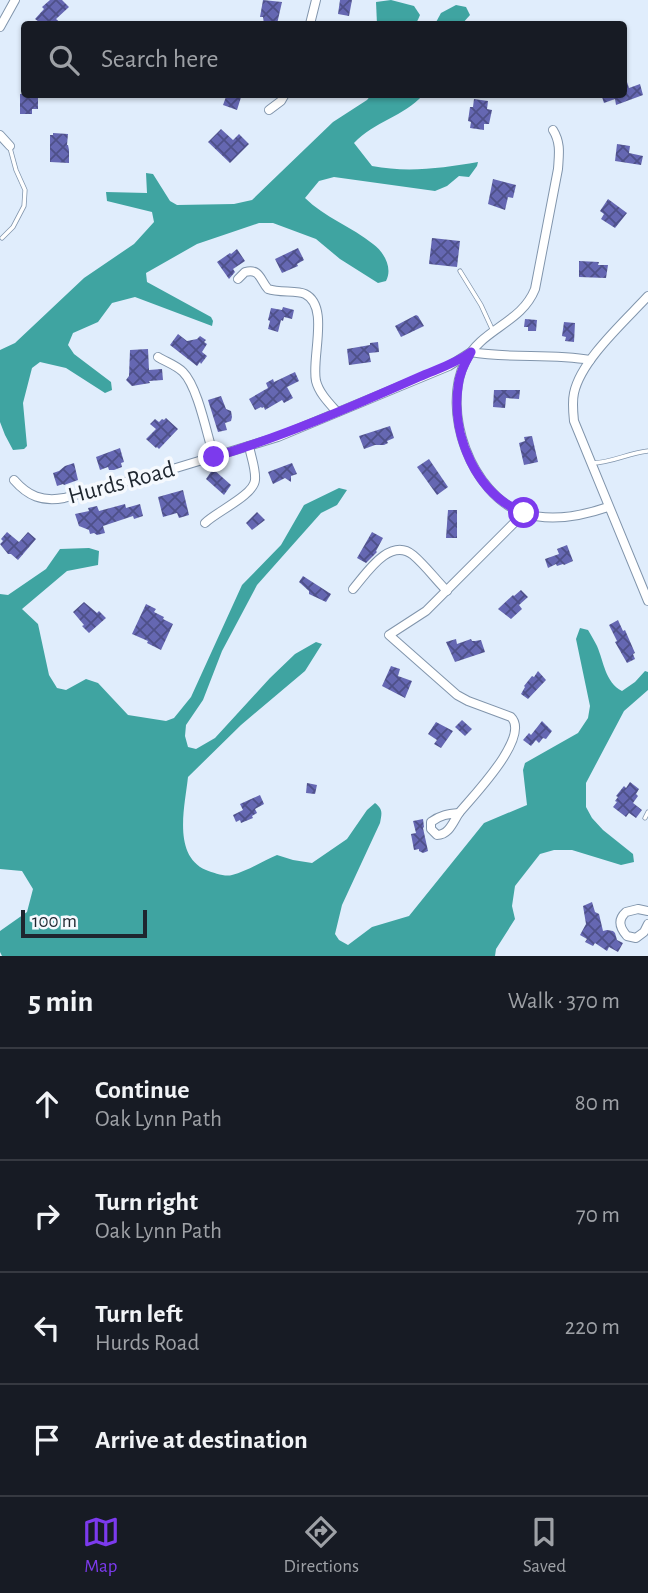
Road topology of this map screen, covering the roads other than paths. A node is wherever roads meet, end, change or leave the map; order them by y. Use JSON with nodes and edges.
{"nodes":[{"id":1,"x":15,"y":0,"type":"edge"},
{"id":2,"x":316,"y":0,"type":"edge"},
{"id":3,"x":311,"y":21,"type":"edge"},
{"id":4,"x":0,"y":27,"type":"edge"},
{"id":5,"x":283,"y":98,"type":"edge"},
{"id":6,"x":269,"y":110,"type":"dead end"},
{"id":7,"x":553,"y":130,"type":"dead end"},
{"id":8,"x":0,"y":135,"type":"edge"},
{"id":9,"x":10,"y":146,"type":"joint"},
{"id":10,"x":2,"y":238,"type":"dead end"},
{"id":11,"x":460,"y":271,"type":"dead end"},
{"id":12,"x":238,"y":279,"type":"dead end"},
{"id":13,"x":648,"y":296,"type":"edge"},
{"id":14,"x":494,"y":331,"type":"junction"},
{"id":15,"x":471,"y":352,"type":"junction"},
{"id":16,"x":158,"y":357,"type":"dead end"},
{"id":17,"x":590,"y":360,"type":"junction"},
{"id":18,"x":337,"y":412,"type":"junction"},
{"id":19,"x":249,"y":446,"type":"junction"},
{"id":20,"x":648,"y":451,"type":"edge"},
{"id":21,"x":214,"y":457,"type":"junction"},
{"id":22,"x":591,"y":463,"type":"junction"},
{"id":23,"x":14,"y":480,"type":"dead end"},
{"id":24,"x":608,"y":506,"type":"junction"},
{"id":25,"x":524,"y":513,"type":"junction"},
{"id":26,"x":205,"y":523,"type":"dead end"},
{"id":27,"x":353,"y":589,"type":"dead end"},
{"id":28,"x":447,"y":591,"type":"junction"},
{"id":29,"x":648,"y":601,"type":"edge"},
{"id":30,"x":648,"y":812,"type":"edge"},
{"id":31,"x":459,"y":813,"type":"dead end"},
{"id":32,"x":645,"y":818,"type":"dead end"},
{"id":33,"x":648,"y":911,"type":"edge"},
{"id":34,"x":648,"y":924,"type":"edge"}],
"edges":[{"from":1,"to":4,"type":"street"},
{"from":2,"to":3,"type":"street"},
{"from":5,"to":6,"type":"street"},
{"from":7,"to":14,"type":"street"},
{"from":8,"to":9,"type":"street"},
{"from":9,"to":10,"type":"lane"},
{"from":11,"to":14,"type":"lane"},
{"from":12,"to":18,"type":"street"},
{"from":13,"to":17,"type":"street"},
{"from":14,"to":15,"type":"street"},
{"from":15,"to":17,"type":"street"},
{"from":15,"to":18,"type":"street","name":"Hurds Road"},
{"from":15,"to":25,"type":"street"},
{"from":16,"to":21,"type":"street"},
{"from":17,"to":22,"type":"street"},
{"from":18,"to":19,"type":"street","name":"Hurds Road"},
{"from":19,"to":21,"type":"street","name":"Hurds Road"},
{"from":19,"to":26,"type":"street"},
{"from":20,"to":22,"type":"lane"},
{"from":21,"to":23,"type":"street","name":"Hurds Road"},
{"from":22,"to":24,"type":"street"},
{"from":24,"to":25,"type":"street"},
{"from":24,"to":29,"type":"street"},
{"from":25,"to":28,"type":"street"},
{"from":27,"to":28,"type":"street"},
{"from":28,"to":31,"type":"street"},
{"from":30,"to":32,"type":"lane"},
{"from":33,"to":34,"type":"street"}]}
